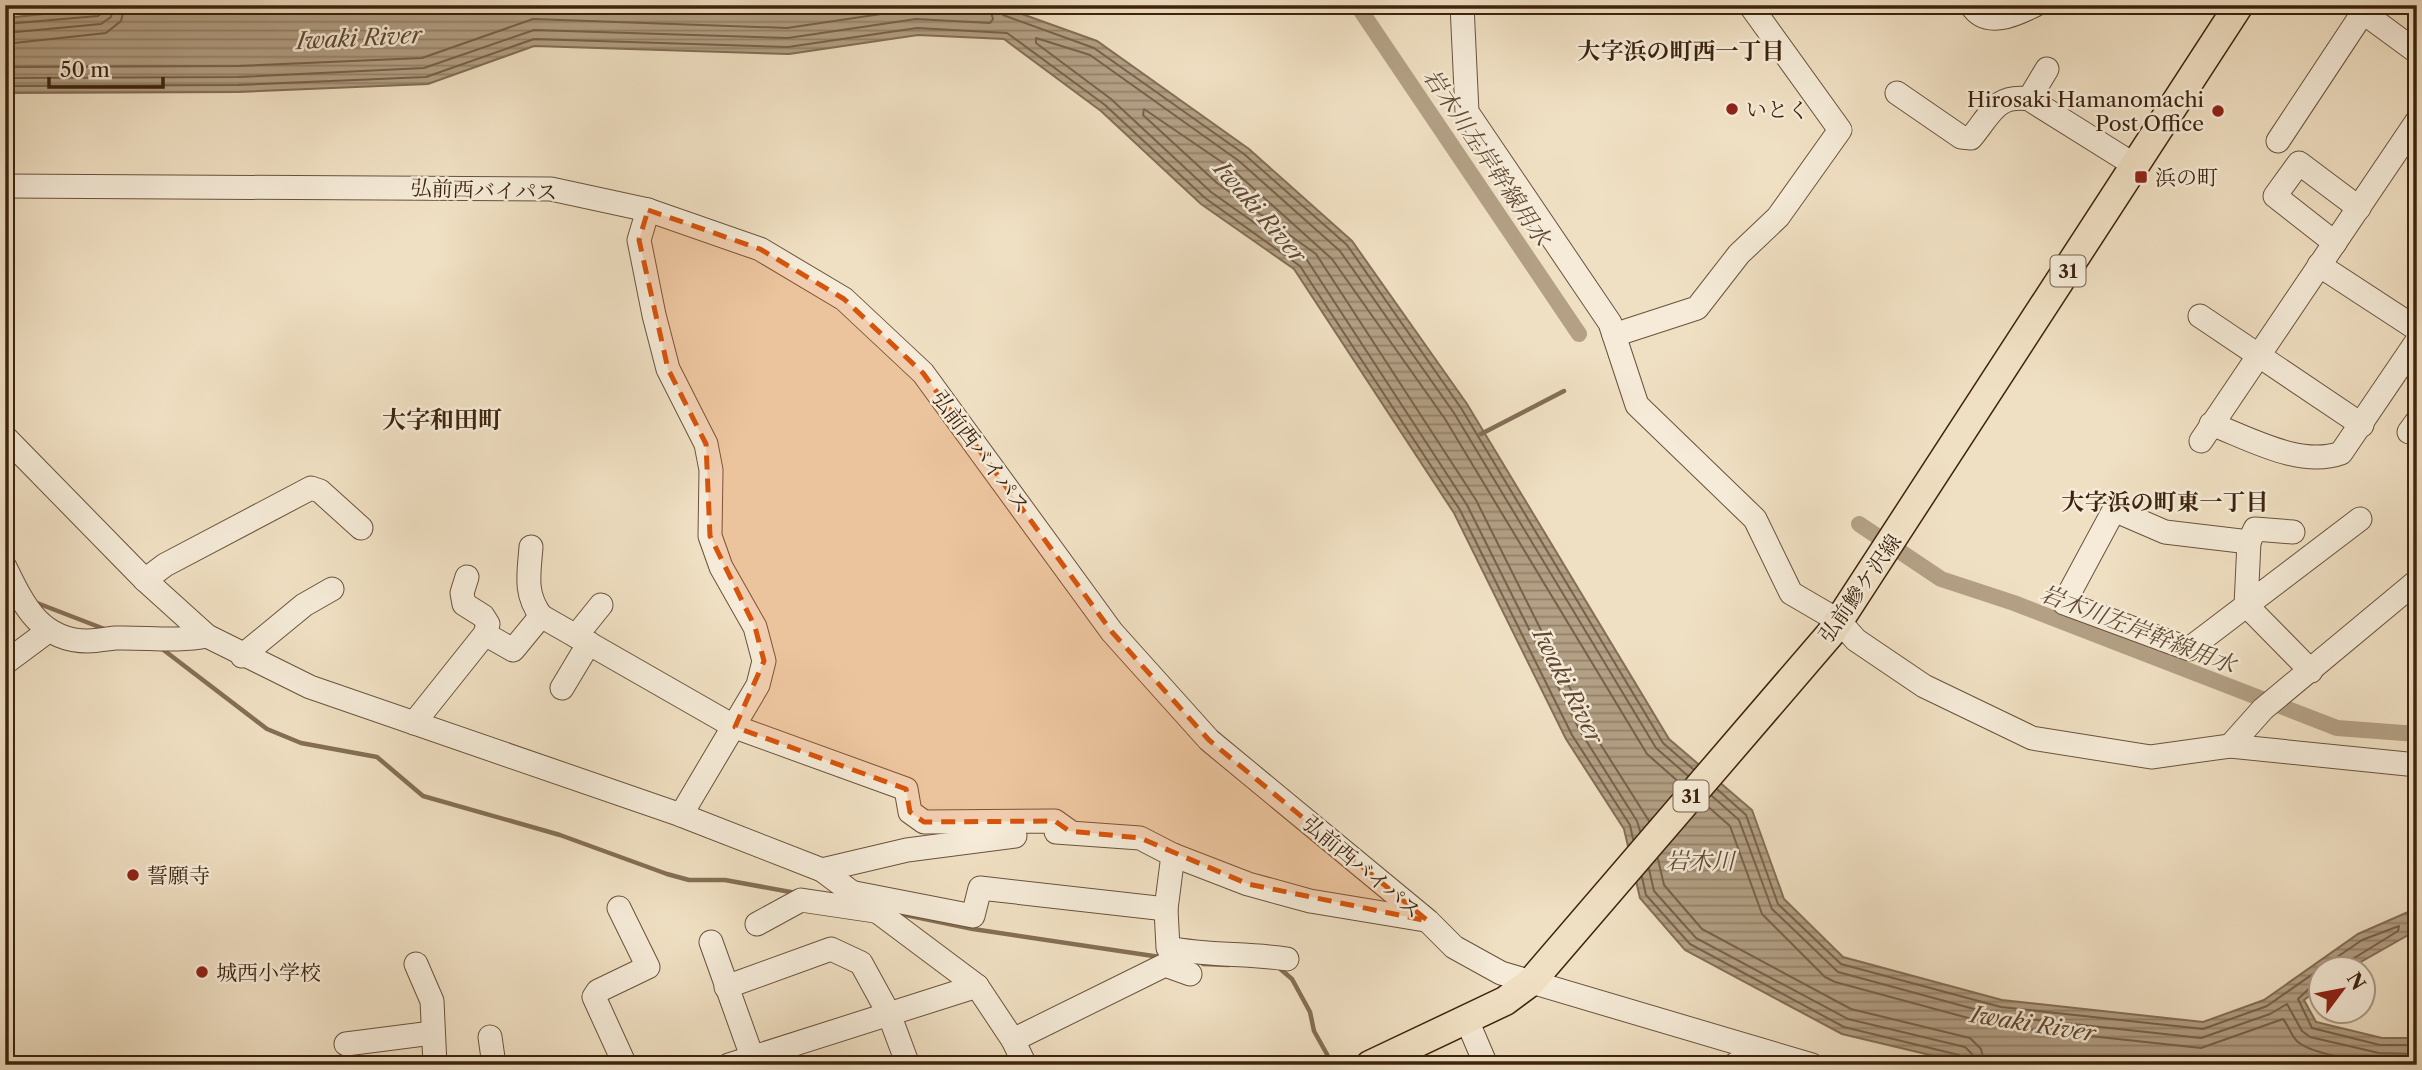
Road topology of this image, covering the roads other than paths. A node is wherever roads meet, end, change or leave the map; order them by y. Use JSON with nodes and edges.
{"nodes":[{"id":1,"x":1462,"y":5,"type":"edge"},
{"id":2,"x":1750,"y":5,"type":"edge"},
{"id":3,"x":1971,"y":5,"type":"edge"},
{"id":4,"x":2035,"y":5,"type":"edge"},
{"id":5,"x":2239,"y":5,"type":"edge"},
{"id":6,"x":2362,"y":8,"type":"edge"},
{"id":7,"x":2417,"y":52,"type":"edge"},
{"id":8,"x":2047,"y":69,"type":"dead end"},
{"id":9,"x":1897,"y":93,"type":"dead end"},
{"id":10,"x":2029,"y":99,"type":"junction"},
{"id":11,"x":2417,"y":121,"type":"edge"},
{"id":12,"x":2278,"y":141,"type":"dead end"},
{"id":13,"x":2136,"y":166,"type":"junction"},
{"id":14,"x":5,"y":186,"type":"edge"},
{"id":15,"x":2359,"y":208,"type":"junction"},
{"id":16,"x":648,"y":210,"type":"junction"},
{"id":17,"x":2335,"y":243,"type":"junction"},
{"id":18,"x":2319,"y":265,"type":"junction"},
{"id":19,"x":2200,"y":316,"type":"dead end"},
{"id":20,"x":2417,"y":329,"type":"edge"},
{"id":21,"x":1614,"y":335,"type":"junction"},
{"id":22,"x":2417,"y":341,"type":"edge"},
{"id":23,"x":2257,"y":355,"type":"junction"},
{"id":24,"x":2362,"y":425,"type":"junction"},
{"id":25,"x":5,"y":437,"type":"edge"},
{"id":26,"x":2360,"y":519,"type":"dead end"},
{"id":27,"x":361,"y":528,"type":"dead end"},
{"id":28,"x":2293,"y":532,"type":"dead end"},
{"id":29,"x":2249,"y":542,"type":"junction"},
{"id":30,"x":531,"y":547,"type":"dead end"},
{"id":31,"x":5,"y":567,"type":"edge"},
{"id":32,"x":467,"y":577,"type":"dead end"},
{"id":33,"x":145,"y":580,"type":"junction"},
{"id":34,"x":2417,"y":581,"type":"edge"},
{"id":35,"x":332,"y":589,"type":"dead end"},
{"id":36,"x":601,"y":605,"type":"dead end"},
{"id":37,"x":2246,"y":605,"type":"junction"},
{"id":38,"x":541,"y":616,"type":"junction"},
{"id":39,"x":1835,"y":627,"type":"junction"},
{"id":40,"x":48,"y":631,"type":"junction"},
{"id":41,"x":485,"y":634,"type":"junction"},
{"id":42,"x":207,"y":636,"type":"junction"},
{"id":43,"x":582,"y":640,"type":"junction"},
{"id":44,"x":242,"y":656,"type":"junction"},
{"id":45,"x":5,"y":663,"type":"edge"},
{"id":46,"x":2311,"y":671,"type":"junction"},
{"id":47,"x":562,"y":688,"type":"dead end"},
{"id":48,"x":414,"y":723,"type":"junction"},
{"id":49,"x":735,"y":727,"type":"junction"},
{"id":50,"x":2230,"y":746,"type":"junction"},
{"id":51,"x":2417,"y":765,"type":"edge"},
{"id":52,"x":681,"y":815,"type":"junction"},
{"id":53,"x":1069,"y":831,"type":"junction"},
{"id":54,"x":1173,"y":855,"type":"junction"},
{"id":55,"x":822,"y":870,"type":"junction"},
{"id":56,"x":849,"y":891,"type":"junction"},
{"id":57,"x":619,"y":908,"type":"dead end"},
{"id":58,"x":1166,"y":909,"type":"junction"},
{"id":59,"x":875,"y":911,"type":"junction"},
{"id":60,"x":1428,"y":921,"type":"junction"},
{"id":61,"x":757,"y":924,"type":"dead end"},
{"id":62,"x":711,"y":942,"type":"dead end"},
{"id":63,"x":1287,"y":959,"type":"dead end"},
{"id":64,"x":416,"y":964,"type":"dead end"},
{"id":65,"x":1190,"y":974,"type":"dead end"},
{"id":66,"x":1532,"y":981,"type":"junction"},
{"id":67,"x":726,"y":986,"type":"junction"},
{"id":68,"x":977,"y":986,"type":"junction"},
{"id":69,"x":889,"y":1014,"type":"junction"},
{"id":70,"x":1466,"y":1018,"type":"junction"},
{"id":71,"x":432,"y":1033,"type":"junction"},
{"id":72,"x":490,"y":1037,"type":"dead end"},
{"id":73,"x":1013,"y":1040,"type":"junction"},
{"id":74,"x":346,"y":1044,"type":"dead end"},
{"id":75,"x":1765,"y":1057,"type":"edge"},
{"id":76,"x":745,"y":1062,"type":"edge"},
{"id":77,"x":435,"y":1065,"type":"edge"},
{"id":78,"x":494,"y":1065,"type":"edge"},
{"id":79,"x":625,"y":1065,"type":"edge"},
{"id":80,"x":908,"y":1065,"type":"edge"},
{"id":81,"x":1025,"y":1065,"type":"edge"},
{"id":82,"x":1370,"y":1065,"type":"edge"},
{"id":83,"x":1486,"y":1065,"type":"edge"},
{"id":84,"x":1734,"y":1065,"type":"edge"},
{"id":85,"x":1812,"y":1065,"type":"edge"}],
"edges":[{"from":1,"to":21,"type":"street"},
{"from":2,"to":21,"type":"street"},
{"from":3,"to":4,"type":"street"},
{"from":5,"to":13,"type":"main road","name":"弘前鰺ケ沢線","number":"31"},
{"from":6,"to":7,"type":"street"},
{"from":6,"to":12,"type":"street"},
{"from":8,"to":10,"type":"street"},
{"from":9,"to":10,"type":"street"},
{"from":10,"to":13,"type":"street"},
{"from":11,"to":15,"type":"street"},
{"from":13,"to":39,"type":"main road","name":"弘前鰺ケ沢線","number":"31"},
{"from":14,"to":16,"type":"street","name":"弘前西バイパス"},
{"from":15,"to":17,"type":"street"},
{"from":15,"to":17,"type":"street"},
{"from":16,"to":49,"type":"street"},
{"from":16,"to":60,"type":"street","name":"弘前西バイパス"},
{"from":17,"to":18,"type":"street"},
{"from":18,"to":20,"type":"street"},
{"from":18,"to":23,"type":"street"},
{"from":19,"to":23,"type":"street"},
{"from":21,"to":39,"type":"street"},
{"from":22,"to":24,"type":"street"},
{"from":23,"to":24,"type":"street"},
{"from":23,"to":24,"type":"street"},
{"from":25,"to":33,"type":"street"},
{"from":26,"to":37,"type":"street"},
{"from":27,"to":33,"type":"street"},
{"from":28,"to":29,"type":"street"},
{"from":29,"to":37,"type":"street"},
{"from":29,"to":37,"type":"street"},
{"from":30,"to":38,"type":"street"},
{"from":31,"to":40,"type":"street"},
{"from":32,"to":41,"type":"street"},
{"from":33,"to":42,"type":"street"},
{"from":34,"to":46,"type":"street"},
{"from":35,"to":44,"type":"street"},
{"from":36,"to":43,"type":"street"},
{"from":37,"to":46,"type":"street"},
{"from":38,"to":41,"type":"street"},
{"from":38,"to":43,"type":"street"},
{"from":39,"to":50,"type":"street"},
{"from":39,"to":66,"type":"main road","name":"弘前鰺ケ沢線","number":"31"},
{"from":40,"to":42,"type":"street"},
{"from":40,"to":45,"type":"street"},
{"from":41,"to":48,"type":"street"},
{"from":42,"to":44,"type":"street"},
{"from":43,"to":47,"type":"street"},
{"from":43,"to":49,"type":"street"},
{"from":44,"to":48,"type":"street"},
{"from":46,"to":50,"type":"street"},
{"from":48,"to":52,"type":"street"},
{"from":49,"to":52,"type":"street"},
{"from":49,"to":53,"type":"street"},
{"from":50,"to":51,"type":"street"},
{"from":52,"to":55,"type":"street"},
{"from":53,"to":54,"type":"street"},
{"from":53,"to":55,"type":"street"},
{"from":54,"to":58,"type":"street"},
{"from":54,"to":60,"type":"street"},
{"from":55,"to":56,"type":"street"},
{"from":56,"to":58,"type":"street"},
{"from":56,"to":59,"type":"street"},
{"from":57,"to":79,"type":"street"},
{"from":58,"to":63,"type":"street"},
{"from":59,"to":61,"type":"street"},
{"from":59,"to":68,"type":"street"},
{"from":60,"to":66,"type":"street","name":"弘前西バイパス"},
{"from":62,"to":67,"type":"street"},
{"from":64,"to":71,"type":"street"},
{"from":65,"to":73,"type":"street"},
{"from":66,"to":70,"type":"main road","name":"弘前鰺ケ沢線","number":"31"},
{"from":66,"to":75,"type":"street","name":"弘前西バイパス"},
{"from":67,"to":69,"type":"street"},
{"from":67,"to":76,"type":"street"},
{"from":68,"to":69,"type":"street"},
{"from":68,"to":73,"type":"street"},
{"from":69,"to":76,"type":"street"},
{"from":69,"to":80,"type":"street"},
{"from":70,"to":82,"type":"main road","name":"弘前鰺ケ沢線","number":"31"},
{"from":70,"to":83,"type":"street"},
{"from":71,"to":74,"type":"street"},
{"from":71,"to":77,"type":"street"},
{"from":72,"to":78,"type":"street"},
{"from":73,"to":81,"type":"street"},
{"from":75,"to":84,"type":"street"},
{"from":75,"to":85,"type":"street","name":"弘前西バイパス"}]}
